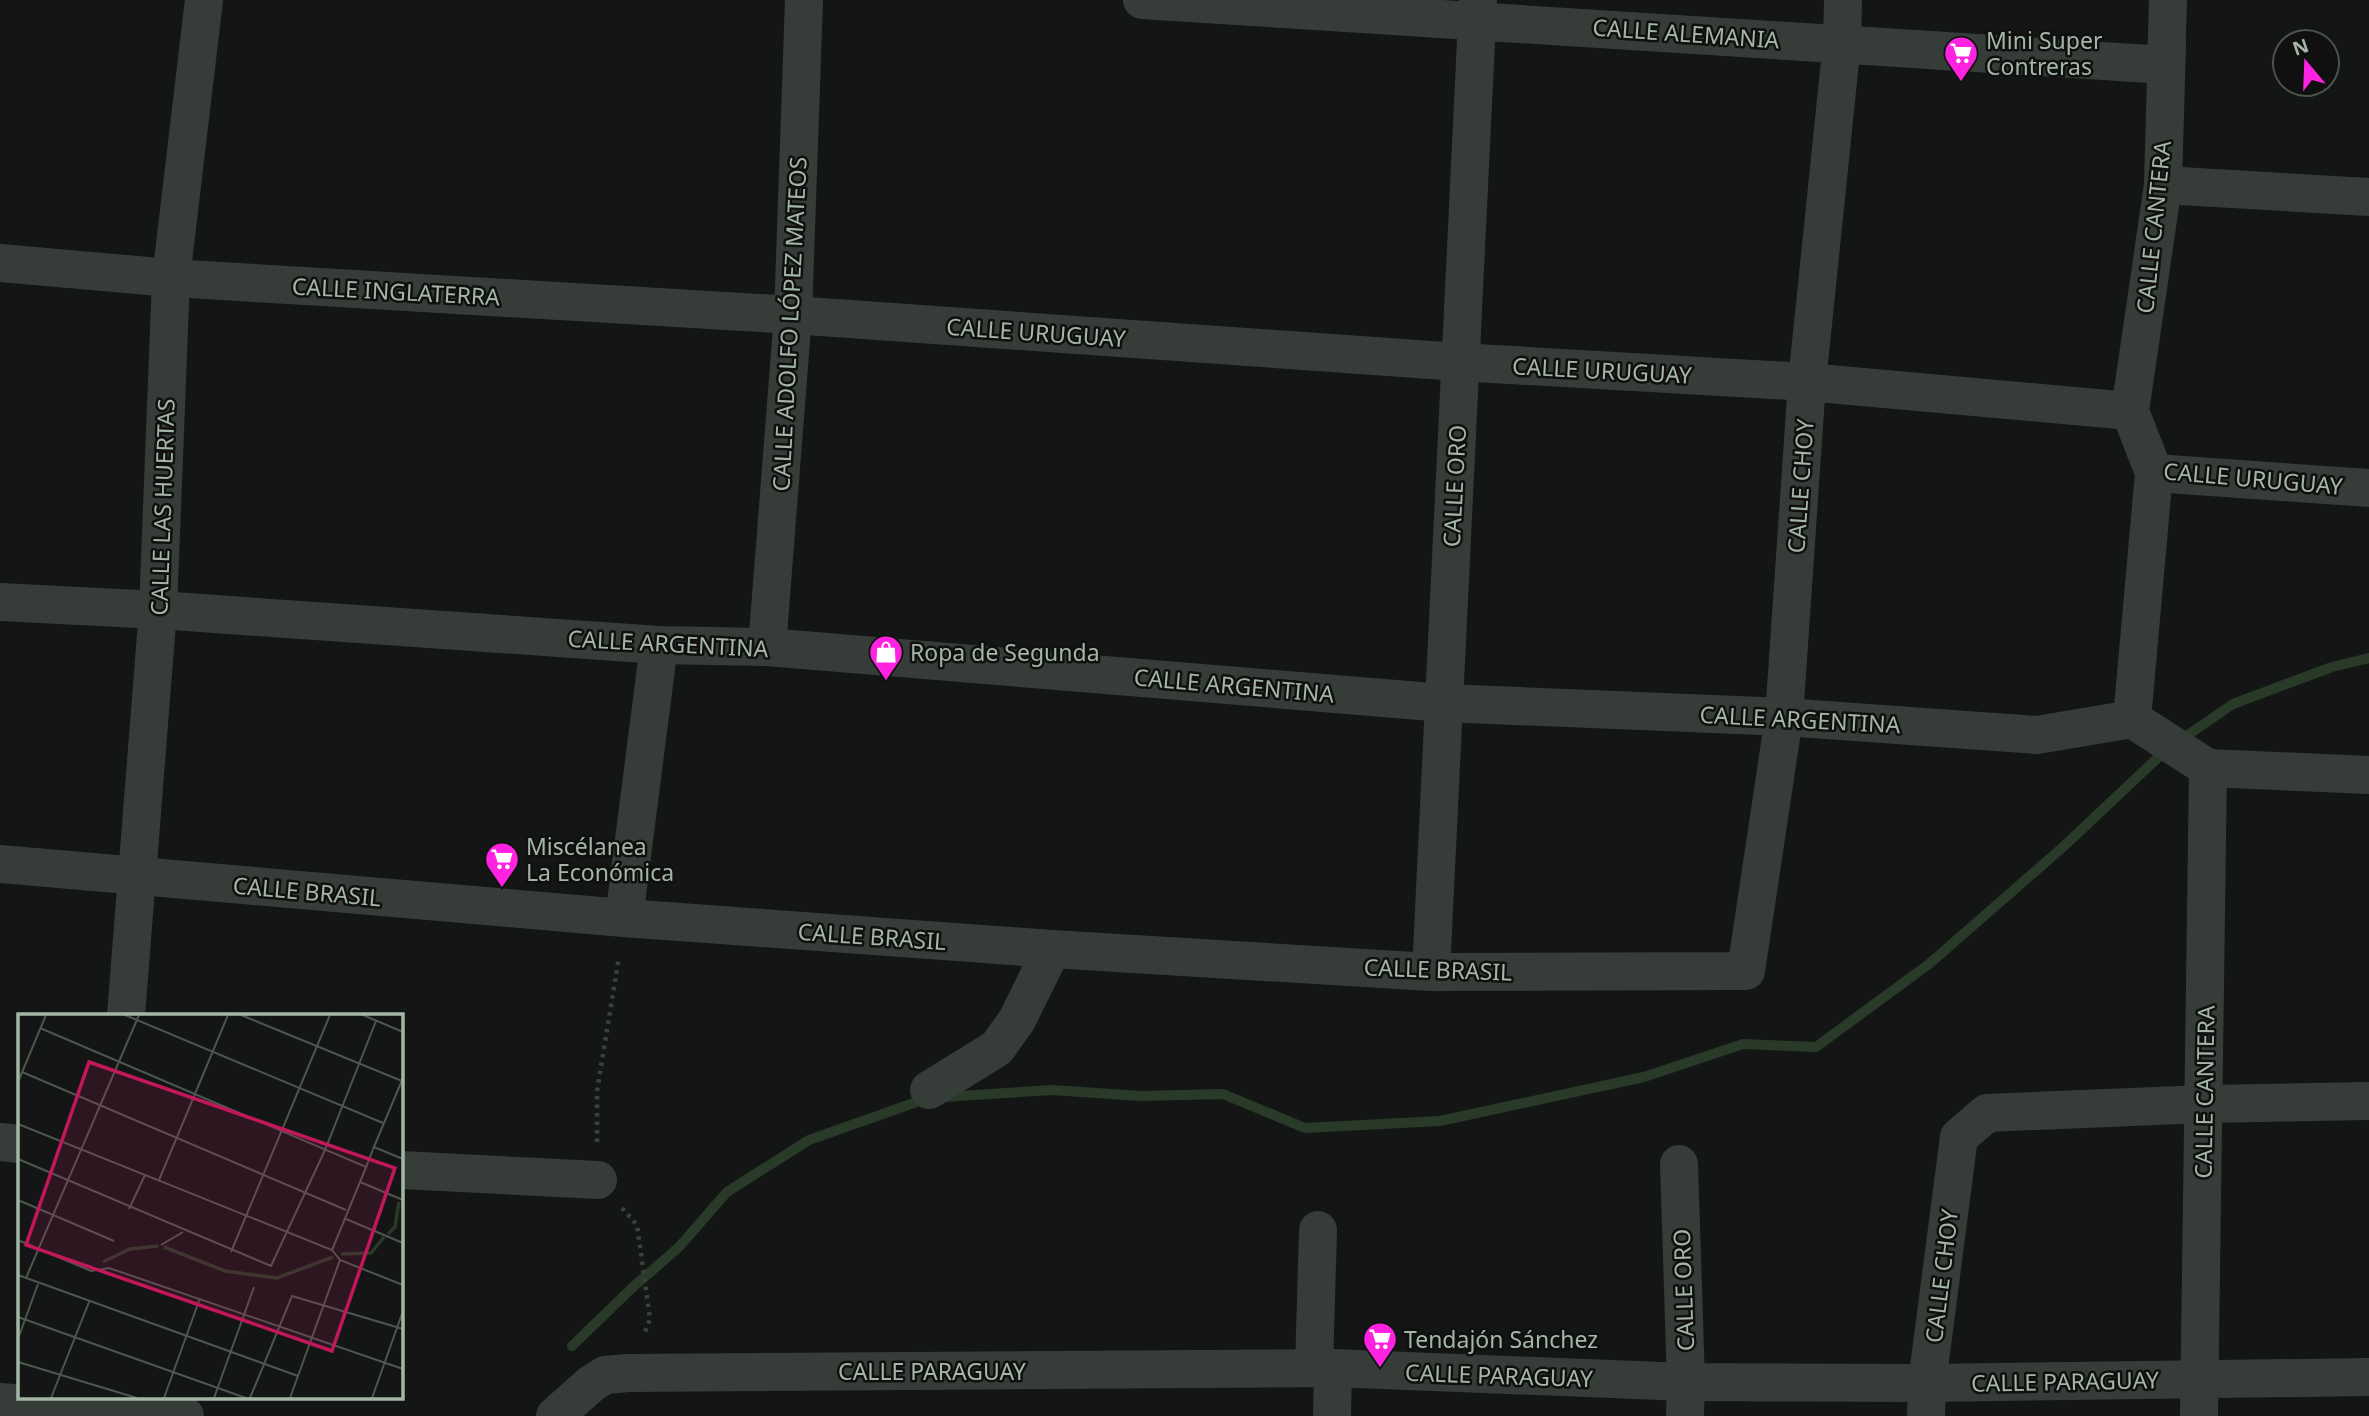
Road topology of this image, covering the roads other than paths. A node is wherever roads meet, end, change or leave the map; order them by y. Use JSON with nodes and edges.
{"nodes":[{"id":1,"x":204,"y":0,"type":"edge"},
{"id":2,"x":804,"y":0,"type":"edge"},
{"id":3,"x":1142,"y":0,"type":"edge"},
{"id":4,"x":1843,"y":0,"type":"edge"},
{"id":5,"x":2168,"y":4,"type":"edge"},
{"id":6,"x":1477,"y":10,"type":"edge"},
{"id":7,"x":1842,"y":42,"type":"junction"},
{"id":8,"x":2166,"y":58,"type":"junction"},
{"id":9,"x":2163,"y":185,"type":"junction"},
{"id":10,"x":2369,"y":197,"type":"edge"},
{"id":11,"x":0,"y":264,"type":"edge"},
{"id":12,"x":171,"y":278,"type":"junction"},
{"id":13,"x":793,"y":315,"type":"junction"},
{"id":14,"x":1459,"y":362,"type":"junction"},
{"id":15,"x":1807,"y":382,"type":"junction"},
{"id":16,"x":2130,"y":411,"type":"junction"},
{"id":17,"x":2154,"y":473,"type":"junction"},
{"id":18,"x":2369,"y":488,"type":"edge"},
{"id":19,"x":0,"y":602,"type":"edge"},
{"id":20,"x":158,"y":610,"type":"junction"},
{"id":21,"x":659,"y":645,"type":"junction"},
{"id":22,"x":767,"y":647,"type":"junction"},
{"id":23,"x":1444,"y":703,"type":"junction"},
{"id":24,"x":1784,"y":717,"type":"junction"},
{"id":25,"x":2132,"y":719,"type":"junction"},
{"id":26,"x":2208,"y":768,"type":"junction"},
{"id":27,"x":2369,"y":775,"type":"edge"},
{"id":28,"x":0,"y":864,"type":"edge"},
{"id":29,"x":137,"y":877,"type":"junction"},
{"id":30,"x":624,"y":918,"type":"junction"},
{"id":31,"x":1052,"y":949,"type":"junction"},
{"id":32,"x":1746,"y":971,"type":"joint"},
{"id":33,"x":1431,"y":972,"type":"junction"},
{"id":34,"x":126,"y":1014,"type":"edge"},
{"id":35,"x":929,"y":1090,"type":"dead end"},
{"id":36,"x":2369,"y":1101,"type":"edge"},
{"id":37,"x":2204,"y":1104,"type":"junction"},
{"id":38,"x":0,"y":1142,"type":"edge"},
{"id":39,"x":18,"y":1144,"type":"edge"},
{"id":40,"x":1679,"y":1164,"type":"dead end"},
{"id":41,"x":402,"y":1170,"type":"edge"},
{"id":42,"x":597,"y":1180,"type":"dead end"},
{"id":43,"x":1318,"y":1230,"type":"dead end"},
{"id":44,"x":1323,"y":1368,"type":"junction"},
{"id":45,"x":2369,"y":1377,"type":"edge"},
{"id":46,"x":2200,"y":1398,"type":"edge"},
{"id":47,"x":1685,"y":1399,"type":"edge"},
{"id":48,"x":1927,"y":1399,"type":"edge"},
{"id":49,"x":0,"y":1402,"type":"edge"},
{"id":50,"x":91,"y":1407,"type":"edge"},
{"id":51,"x":185,"y":1416,"type":"edge"},
{"id":52,"x":555,"y":1416,"type":"edge"},
{"id":53,"x":1332,"y":1416,"type":"edge"}],
"edges":[{"from":1,"to":12,"type":"street","name":"CALLE LAS HUERTAS"},
{"from":2,"to":13,"type":"street","name":"CALLE ADOLFO LÓPEZ MATEOS"},
{"from":3,"to":6,"type":"street","name":"CALLE ALEMANIA"},
{"from":4,"to":7,"type":"street","name":"CALLE CHOY"},
{"from":5,"to":8,"type":"street"},
{"from":6,"to":7,"type":"street","name":"CALLE ALEMANIA"},
{"from":6,"to":14,"type":"street","name":"CALLE ORO"},
{"from":7,"to":8,"type":"street","name":"CALLE ALEMANIA"},
{"from":7,"to":15,"type":"street","name":"CALLE CHOY"},
{"from":8,"to":9,"type":"street","name":"CALLE CANTERA"},
{"from":9,"to":10,"type":"street"},
{"from":9,"to":16,"type":"street","name":"CALLE CANTERA"},
{"from":11,"to":12,"type":"street","name":"CALLE INGLATERRA"},
{"from":12,"to":13,"type":"street","name":"CALLE INGLATERRA"},
{"from":12,"to":20,"type":"street","name":"CALLE LAS HUERTAS"},
{"from":13,"to":14,"type":"street","name":"CALLE URUGUAY"},
{"from":13,"to":22,"type":"street","name":"CALLE ADOLFO LÓPEZ MATEOS"},
{"from":14,"to":15,"type":"street","name":"CALLE URUGUAY"},
{"from":14,"to":23,"type":"street","name":"CALLE ORO"},
{"from":15,"to":16,"type":"street","name":"CALLE URUGUAY"},
{"from":15,"to":24,"type":"street","name":"CALLE CHOY"},
{"from":16,"to":17,"type":"street","name":"CALLE URUGUAY"},
{"from":17,"to":18,"type":"street","name":"CALLE URUGUAY"},
{"from":17,"to":25,"type":"street"},
{"from":19,"to":20,"type":"street","name":"CALLE ARGENTINA"},
{"from":20,"to":21,"type":"street","name":"CALLE ARGENTINA"},
{"from":20,"to":29,"type":"street","name":"CALLE LAS HUERTAS"},
{"from":21,"to":22,"type":"street","name":"CALLE ARGENTINA"},
{"from":21,"to":30,"type":"street"},
{"from":22,"to":23,"type":"street","name":"CALLE ARGENTINA"},
{"from":23,"to":24,"type":"street","name":"CALLE ARGENTINA"},
{"from":23,"to":33,"type":"street","name":"CALLE ORO"},
{"from":24,"to":25,"type":"street","name":"CALLE ARGENTINA"},
{"from":24,"to":32,"type":"street","name":"CALLE CHOY"},
{"from":25,"to":26,"type":"street"},
{"from":26,"to":27,"type":"street"},
{"from":26,"to":37,"type":"street","name":"CALLE CANTERA"},
{"from":28,"to":29,"type":"street","name":"CALLE BRASIL"},
{"from":29,"to":30,"type":"street","name":"CALLE BRASIL"},
{"from":29,"to":34,"type":"street","name":"CALLE LAS HUERTAS"},
{"from":30,"to":31,"type":"street","name":"CALLE BRASIL"},
{"from":31,"to":33,"type":"street","name":"CALLE BRASIL"},
{"from":31,"to":35,"type":"street"},
{"from":32,"to":33,"type":"street","name":"CALLE BRASIL"},
{"from":36,"to":37,"type":"street"},
{"from":37,"to":46,"type":"street","name":"CALLE CANTERA"},
{"from":37,"to":48,"type":"street","name":"CALLE CHOY"},
{"from":38,"to":39,"type":"street"},
{"from":40,"to":47,"type":"street","name":"CALLE ORO"},
{"from":41,"to":42,"type":"street"},
{"from":43,"to":44,"type":"street"},
{"from":44,"to":47,"type":"street","name":"CALLE PARAGUAY"},
{"from":44,"to":52,"type":"street","name":"CALLE PARAGUAY"},
{"from":44,"to":53,"type":"street"},
{"from":45,"to":46,"type":"street","name":"CALLE PARAGUAY"},
{"from":46,"to":48,"type":"street","name":"CALLE PARAGUAY"},
{"from":47,"to":48,"type":"street","name":"CALLE PARAGUAY"},
{"from":49,"to":50,"type":"street"},
{"from":50,"to":51,"type":"street"}]}
